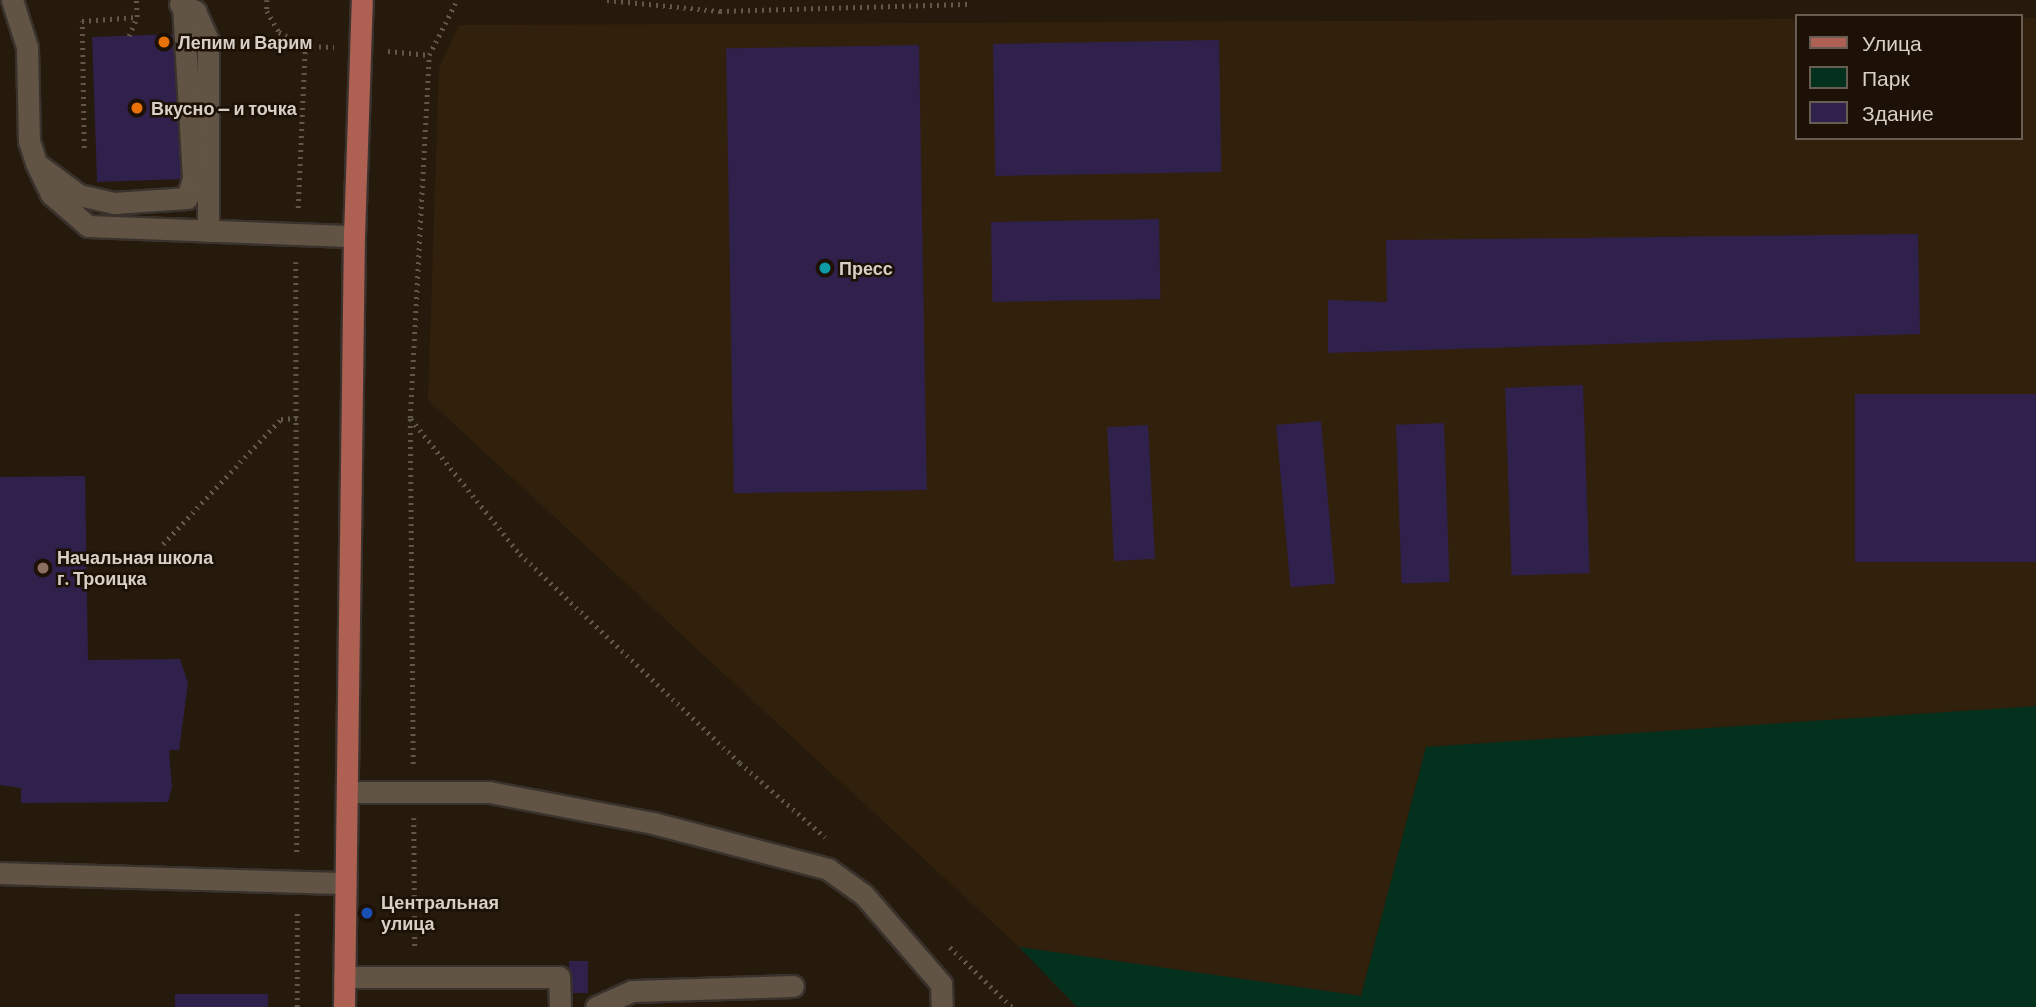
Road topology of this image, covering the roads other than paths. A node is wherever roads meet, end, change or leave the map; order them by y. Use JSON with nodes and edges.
{"nodes":[{"id":1,"x":12,"y":0,"type":"edge"},
{"id":2,"x":362,"y":0,"type":"edge"},
{"id":3,"x":178,"y":3,"type":"edge"},
{"id":4,"x":36,"y":163,"type":"junction"},
{"id":5,"x":208,"y":231,"type":"junction"},
{"id":6,"x":354,"y":236,"type":"junction"},
{"id":7,"x":347,"y":792,"type":"junction"},
{"id":8,"x":0,"y":873,"type":"edge"},
{"id":9,"x":346,"y":883,"type":"junction"},
{"id":10,"x":344,"y":978,"type":"junction"},
{"id":11,"x":793,"y":986,"type":"dead end"},
{"id":12,"x":344,"y":1007,"type":"edge"},
{"id":13,"x":560,"y":1007,"type":"edge"},
{"id":14,"x":596,"y":1007,"type":"edge"},
{"id":15,"x":942,"y":1007,"type":"edge"}],
"edges":[{"from":1,"to":4,"type":"lane"},
{"from":2,"to":6,"type":"main road"},
{"from":3,"to":4,"type":"lane"},
{"from":3,"to":5,"type":"lane"},
{"from":4,"to":5,"type":"lane"},
{"from":5,"to":6,"type":"lane"},
{"from":6,"to":7,"type":"main road"},
{"from":7,"to":9,"type":"main road"},
{"from":7,"to":15,"type":"lane"},
{"from":8,"to":9,"type":"lane"},
{"from":9,"to":10,"type":"main road"},
{"from":10,"to":12,"type":"main road"},
{"from":10,"to":13,"type":"lane"},
{"from":11,"to":14,"type":"lane"}]}
